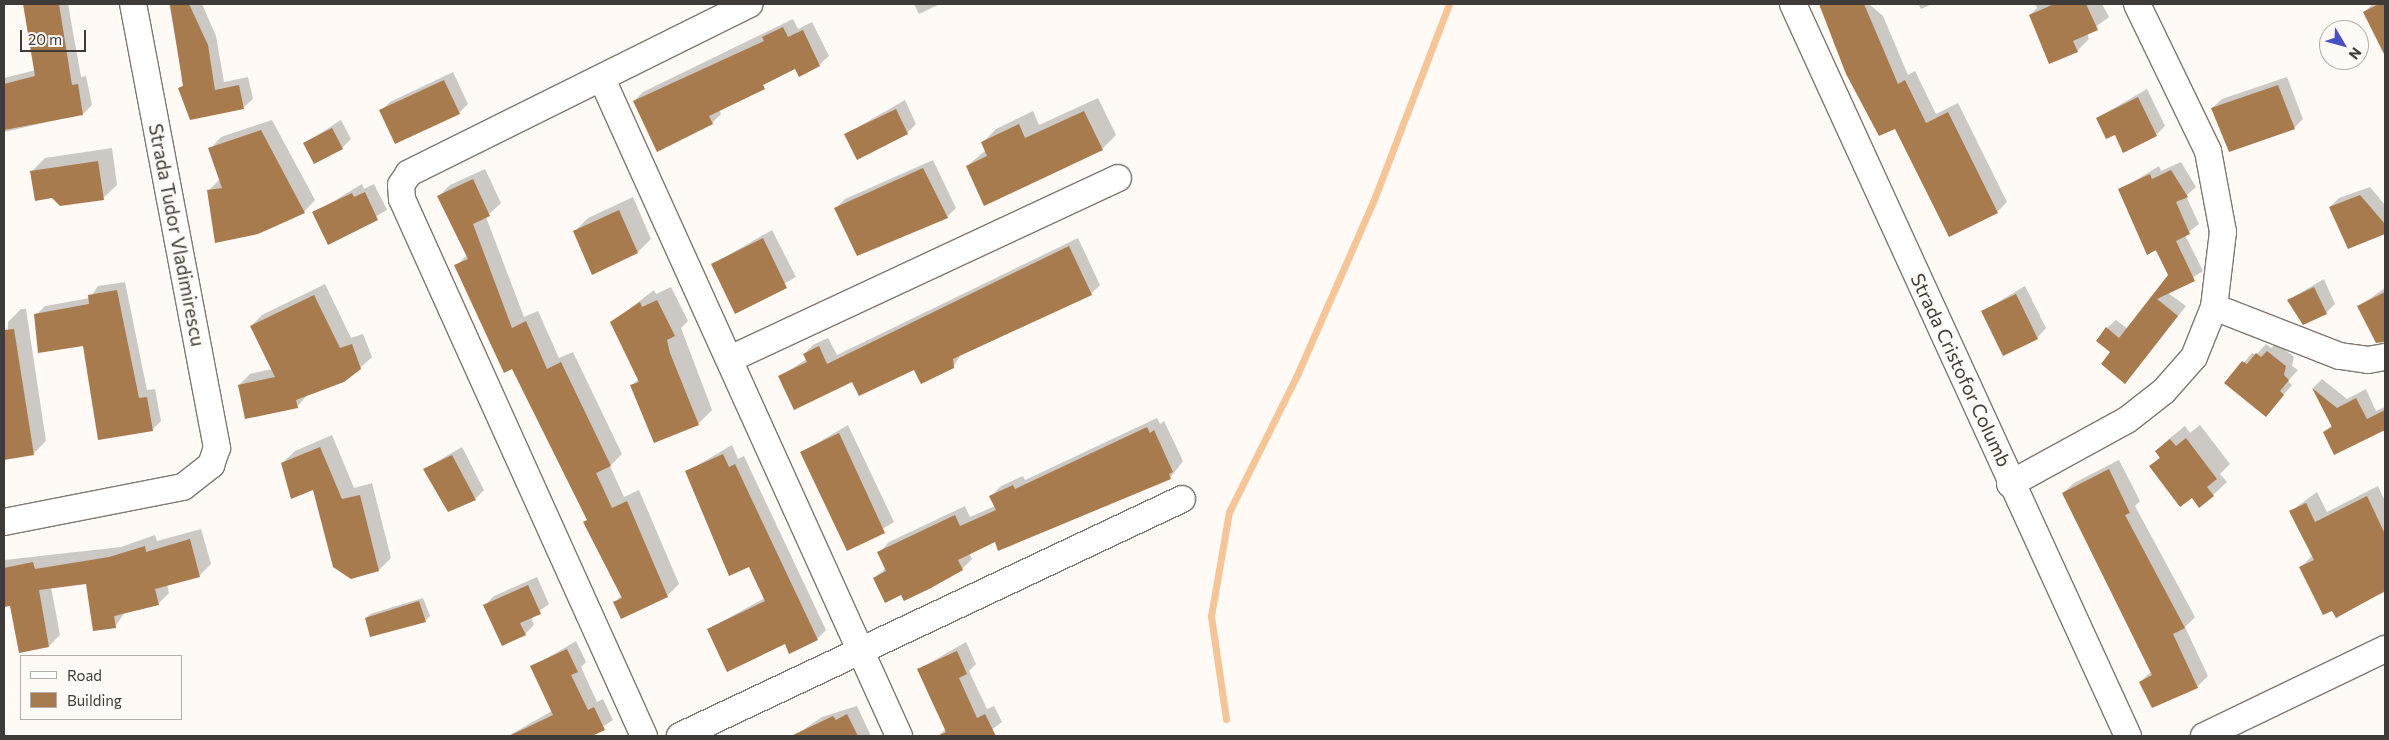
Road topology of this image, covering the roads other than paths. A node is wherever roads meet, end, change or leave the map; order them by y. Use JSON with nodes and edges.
{"nodes":[{"id":1,"x":133,"y":4,"type":"edge"},
{"id":2,"x":1793,"y":4,"type":"edge"},
{"id":3,"x":2137,"y":4,"type":"edge"},
{"id":4,"x":738,"y":6,"type":"edge"},
{"id":5,"x":602,"y":79,"type":"junction"},
{"id":6,"x":1118,"y":178,"type":"dead end"},
{"id":7,"x":2214,"y":307,"type":"junction"},
{"id":8,"x":2385,"y":357,"type":"edge"},
{"id":9,"x":730,"y":359,"type":"junction"},
{"id":10,"x":2011,"y":483,"type":"junction"},
{"id":11,"x":1182,"y":499,"type":"dead end"},
{"id":12,"x":4,"y":522,"type":"edge"},
{"id":13,"x":2385,"y":649,"type":"edge"},
{"id":14,"x":860,"y":651,"type":"junction"},
{"id":15,"x":644,"y":736,"type":"edge"},
{"id":16,"x":680,"y":736,"type":"edge"},
{"id":17,"x":899,"y":736,"type":"edge"},
{"id":18,"x":2128,"y":736,"type":"edge"},
{"id":19,"x":2204,"y":736,"type":"edge"}],
"edges":[{"from":1,"to":12,"type":"street","name":"Strada Tudor Vladimirescu"},
{"from":2,"to":10,"type":"street","name":"Strada Cristofor Columb"},
{"from":3,"to":7,"type":"street"},
{"from":4,"to":5,"type":"street"},
{"from":5,"to":9,"type":"street"},
{"from":5,"to":15,"type":"street"},
{"from":6,"to":9,"type":"street"},
{"from":7,"to":8,"type":"street"},
{"from":7,"to":10,"type":"street"},
{"from":9,"to":14,"type":"street"},
{"from":10,"to":18,"type":"street","name":"Strada Cristofor Columb"},
{"from":11,"to":14,"type":"street"},
{"from":13,"to":19,"type":"street"},
{"from":14,"to":16,"type":"street"},
{"from":14,"to":17,"type":"street"}]}
